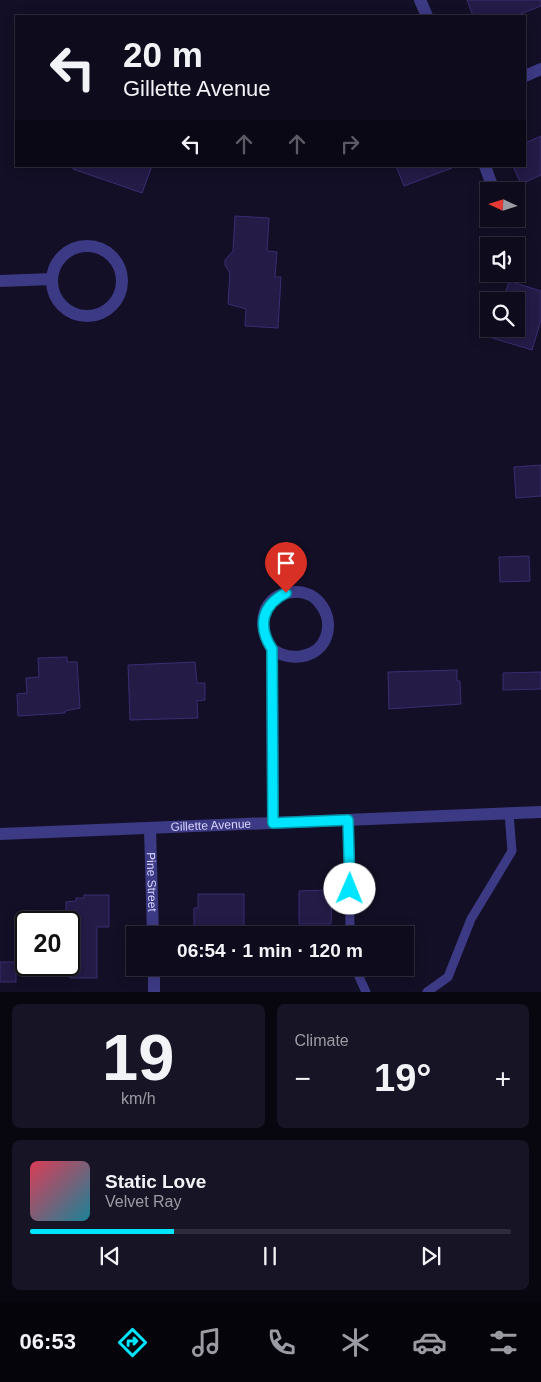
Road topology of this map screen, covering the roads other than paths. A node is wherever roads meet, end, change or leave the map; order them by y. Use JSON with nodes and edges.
{"nodes":[{"id":1,"x":420,"y":0,"type":"edge"},
{"id":2,"x":427,"y":15,"type":"edge"},
{"id":3,"x":541,"y":70,"type":"edge"},
{"id":4,"x":526,"y":76,"type":"edge"},
{"id":5,"x":485,"y":167,"type":"edge"},
{"id":6,"x":491,"y":182,"type":"edge"},
{"id":7,"x":52,"y":279,"type":"junction"},
{"id":8,"x":0,"y":281,"type":"edge"},
{"id":9,"x":272,"y":649,"type":"junction"},
{"id":10,"x":541,"y":812,"type":"edge"},
{"id":11,"x":509,"y":813,"type":"junction"},
{"id":12,"x":348,"y":820,"type":"junction"},
{"id":13,"x":273,"y":823,"type":"junction"},
{"id":14,"x":150,"y":828,"type":"junction"},
{"id":15,"x":0,"y":834,"type":"edge"},
{"id":16,"x":153,"y":926,"type":"edge"},
{"id":17,"x":350,"y":926,"type":"edge"},
{"id":18,"x":154,"y":976,"type":"edge"},
{"id":19,"x":359,"y":976,"type":"edge"},
{"id":20,"x":154,"y":992,"type":"edge"},
{"id":21,"x":366,"y":992,"type":"edge"},
{"id":22,"x":427,"y":992,"type":"edge"}],
"edges":[{"from":1,"to":2,"type":"street"},
{"from":3,"to":4,"type":"street"},
{"from":5,"to":6,"type":"street"},
{"from":7,"to":7,"type":"street"},
{"from":7,"to":8,"type":"street"},
{"from":9,"to":9,"type":"street"},
{"from":9,"to":13,"type":"street"},
{"from":10,"to":11,"type":"street","name":"Gillette Avenue"},
{"from":11,"to":12,"type":"street","name":"Gillette Avenue"},
{"from":11,"to":22,"type":"lane"},
{"from":12,"to":13,"type":"street","name":"Gillette Avenue"},
{"from":12,"to":17,"type":"lane"},
{"from":13,"to":14,"type":"street","name":"Gillette Avenue"},
{"from":14,"to":15,"type":"street","name":"Gillette Avenue"},
{"from":14,"to":16,"type":"street","name":"Pine Street"},
{"from":18,"to":20,"type":"street"},
{"from":19,"to":21,"type":"lane"}]}
